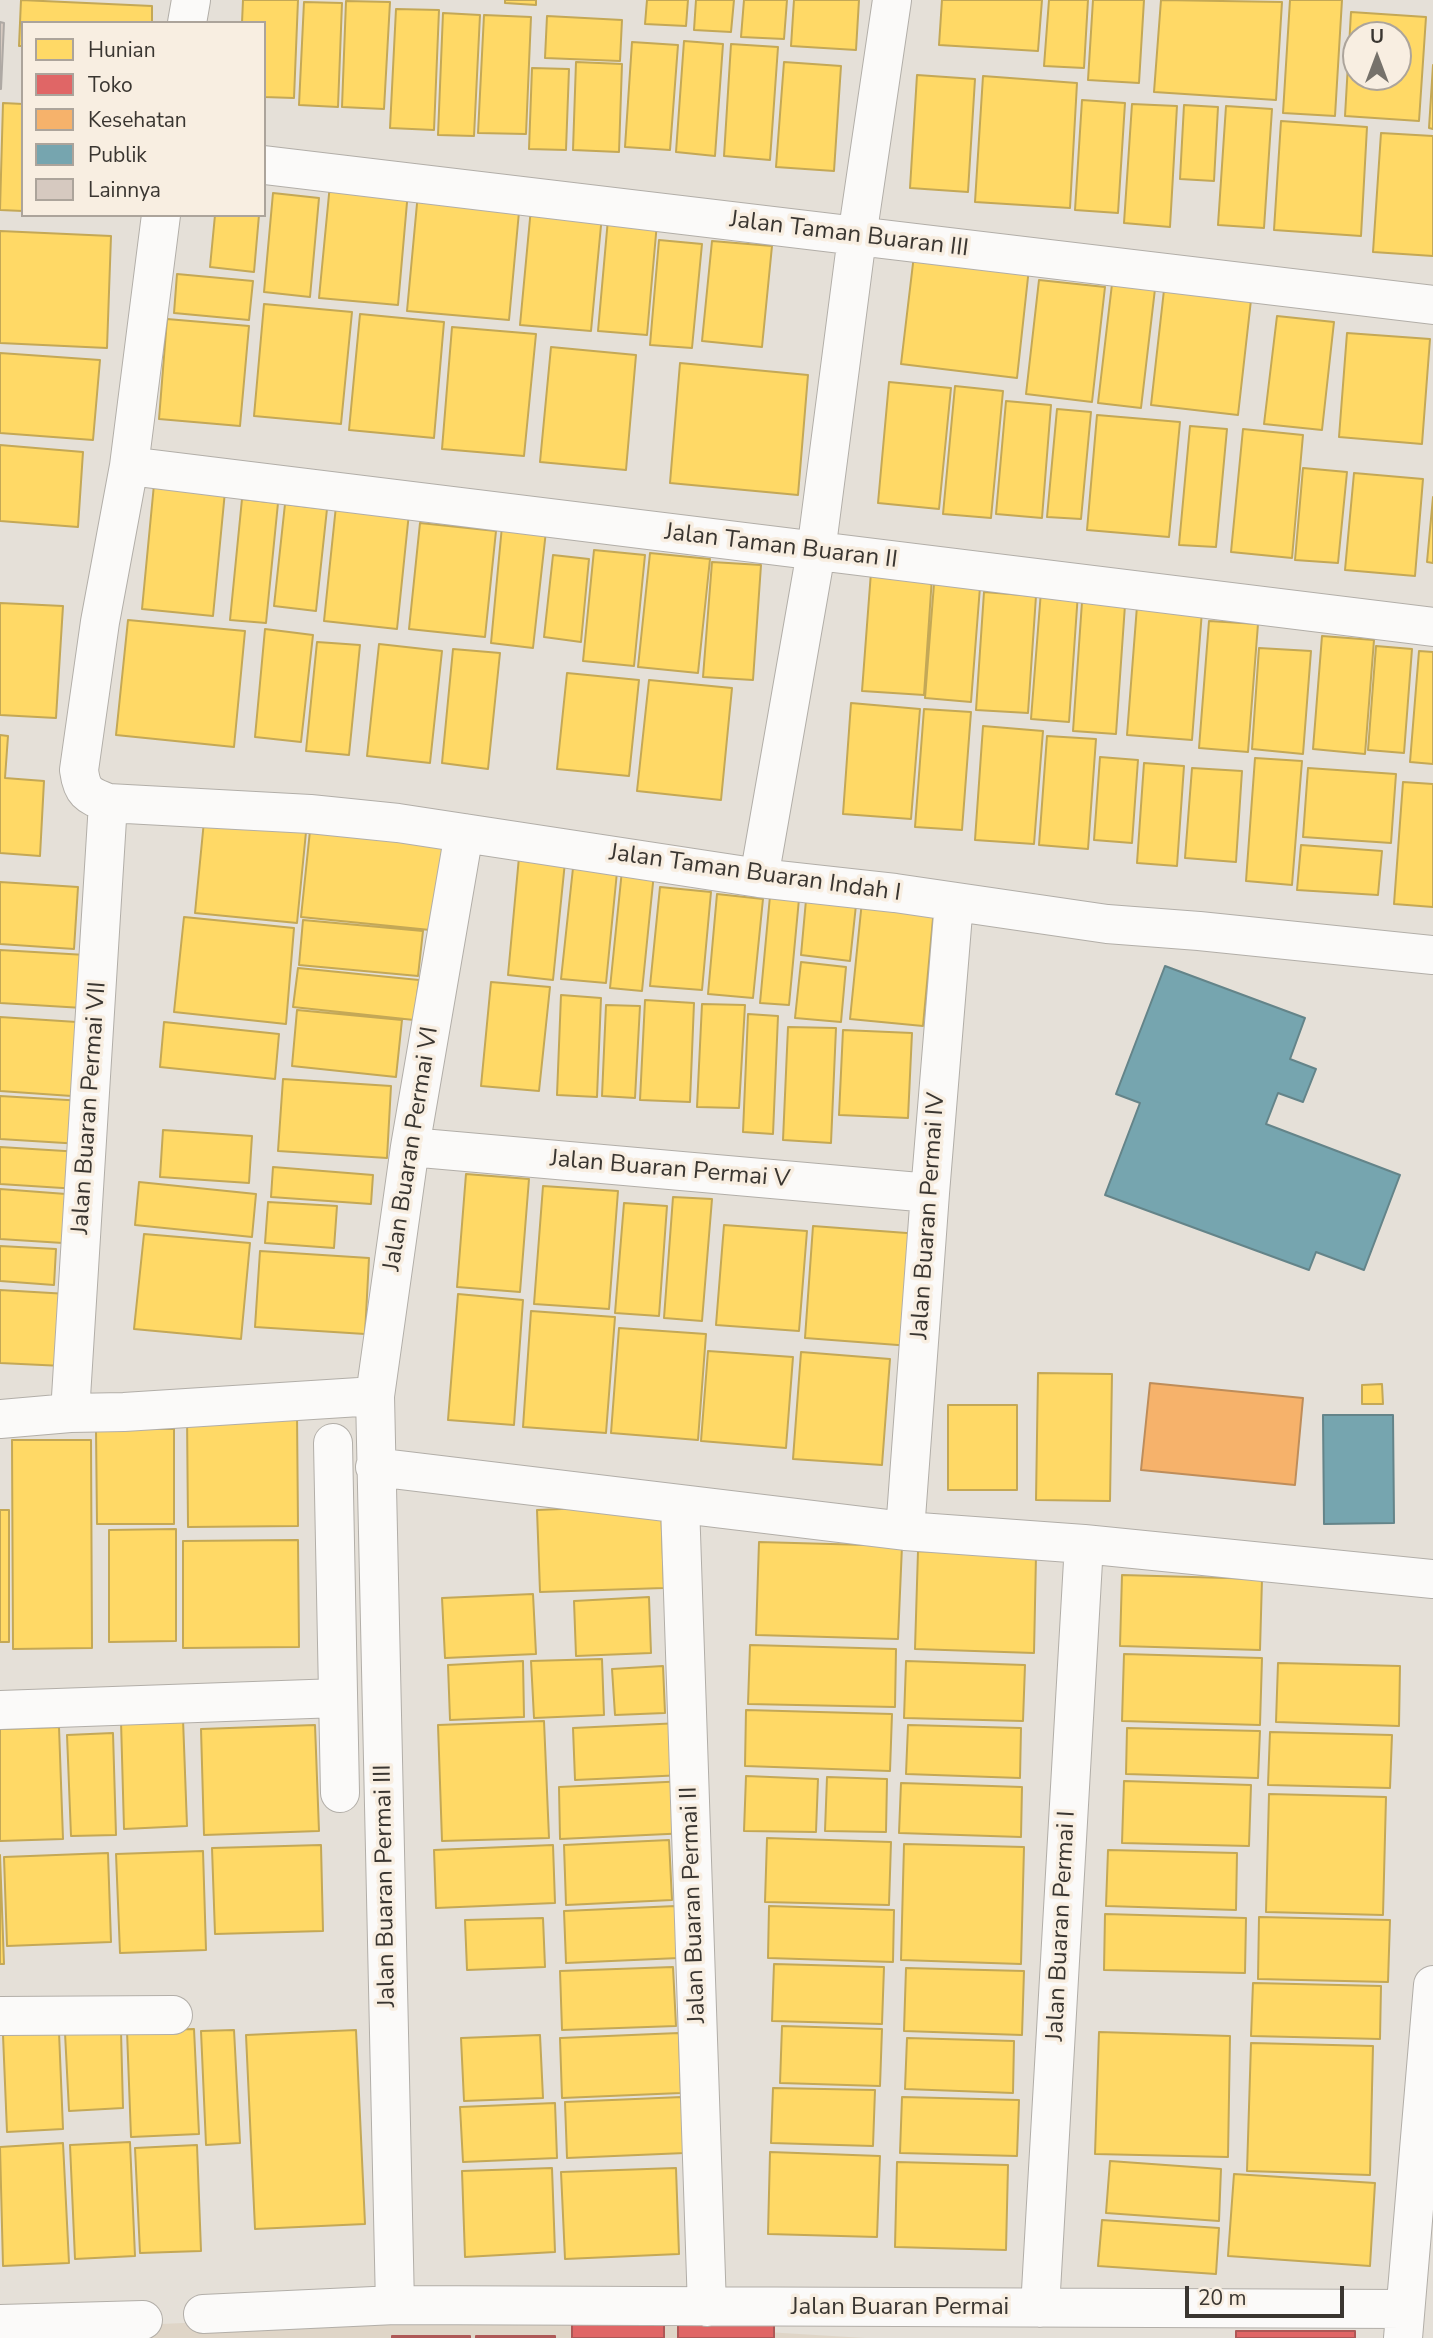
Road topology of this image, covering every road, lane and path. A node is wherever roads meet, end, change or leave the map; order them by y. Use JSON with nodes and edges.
{"nodes":[{"id":1,"x":191,"y":0,"type":"edge"},
{"id":2,"x":892,"y":0,"type":"edge"},
{"id":3,"x":187,"y":21,"type":"edge"},
{"id":4,"x":266,"y":165,"type":"edge"},
{"id":5,"x":161,"y":217,"type":"edge"},
{"id":6,"x":858,"y":237,"type":"junction"},
{"id":7,"x":1433,"y":305,"type":"edge"},
{"id":8,"x":129,"y":466,"type":"junction"},
{"id":9,"x":816,"y":552,"type":"junction"},
{"id":10,"x":1433,"y":627,"type":"edge"},
{"id":11,"x":95,"y":794,"type":"junction"},
{"id":12,"x":464,"y":833,"type":"junction"},
{"id":13,"x":759,"y":878,"type":"junction"},
{"id":14,"x":954,"y":901,"type":"junction"},
{"id":15,"x":1433,"y":955,"type":"edge"},
{"id":16,"x":410,"y":1147,"type":"junction"},
{"id":17,"x":930,"y":1193,"type":"junction"},
{"id":18,"x":374,"y":1396,"type":"junction"},
{"id":19,"x":70,"y":1413,"type":"junction"},
{"id":20,"x":0,"y":1419,"type":"edge"},
{"id":21,"x":333,"y":1443,"type":"dead end"},
{"id":22,"x":374,"y":1467,"type":"junction"},
{"id":23,"x":680,"y":1504,"type":"junction"},
{"id":24,"x":905,"y":1531,"type":"junction"},
{"id":25,"x":1084,"y":1544,"type":"junction"},
{"id":26,"x":1433,"y":1579,"type":"edge"},
{"id":27,"x":338,"y":1699,"type":"junction"},
{"id":28,"x":0,"y":1710,"type":"edge"},
{"id":29,"x":340,"y":1793,"type":"dead end"},
{"id":30,"x":1433,"y":1985,"type":"edge"},
{"id":31,"x":173,"y":2015,"type":"dead end"},
{"id":32,"x":0,"y":2016,"type":"edge"},
{"id":33,"x":395,"y":2305,"type":"junction"},
{"id":34,"x":707,"y":2307,"type":"junction"},
{"id":35,"x":1040,"y":2308,"type":"junction"},
{"id":36,"x":203,"y":2314,"type":"dead end"},
{"id":37,"x":143,"y":2320,"type":"dead end"},
{"id":38,"x":1404,"y":2323,"type":"edge"},
{"id":39,"x":0,"y":2324,"type":"edge"}],
"edges":[{"from":1,"to":3,"type":"street"},
{"from":2,"to":6,"type":"street"},
{"from":4,"to":6,"type":"street","name":"Jalan Taman Buaran III"},
{"from":5,"to":8,"type":"street","name":"Jalan Buaran Permai VII"},
{"from":6,"to":7,"type":"street","name":"Jalan Taman Buaran III"},
{"from":6,"to":9,"type":"street"},
{"from":8,"to":9,"type":"street","name":"Jalan Taman Buaran II"},
{"from":8,"to":11,"type":"street","name":"Jalan Buaran Permai VII"},
{"from":9,"to":10,"type":"street","name":"Jalan Taman Buaran II"},
{"from":9,"to":13,"type":"street"},
{"from":11,"to":12,"type":"street","name":"Jalan Taman Buaran Indah I"},
{"from":11,"to":19,"type":"street","name":"Jalan Buaran Permai VII"},
{"from":12,"to":13,"type":"street","name":"Jalan Taman Buaran Indah I"},
{"from":12,"to":16,"type":"street","name":"Jalan Buaran Permai VI"},
{"from":13,"to":14,"type":"street","name":"Jalan Taman Buaran Indah I"},
{"from":14,"to":15,"type":"street","name":"Jalan Taman Buaran Indah I"},
{"from":14,"to":17,"type":"street","name":"Jalan Buaran Permai IV"},
{"from":16,"to":17,"type":"street","name":"Jalan Buaran Permai V"},
{"from":16,"to":18,"type":"street","name":"Jalan Buaran Permai VI"},
{"from":17,"to":24,"type":"street","name":"Jalan Buaran Permai IV"},
{"from":18,"to":19,"type":"street"},
{"from":18,"to":22,"type":"street","name":"Jalan Buaran Permai VI"},
{"from":19,"to":20,"type":"street"},
{"from":21,"to":27,"type":"street"},
{"from":22,"to":23,"type":"street"},
{"from":22,"to":33,"type":"street","name":"Jalan Buaran Permai III"},
{"from":23,"to":24,"type":"street"},
{"from":23,"to":34,"type":"street","name":"Jalan Buaran Permai II"},
{"from":24,"to":25,"type":"street"},
{"from":25,"to":26,"type":"street"},
{"from":25,"to":35,"type":"street","name":"Jalan Buaran Permai I"},
{"from":27,"to":28,"type":"street"},
{"from":27,"to":29,"type":"street"},
{"from":30,"to":38,"type":"street"},
{"from":31,"to":32,"type":"street"},
{"from":33,"to":34,"type":"street","name":"Jalan Buaran Permai"},
{"from":33,"to":36,"type":"street","name":"Jalan Buaran Permai"},
{"from":34,"to":35,"type":"street","name":"Jalan Buaran Permai"},
{"from":35,"to":38,"type":"street","name":"Jalan Buaran Permai"},
{"from":37,"to":39,"type":"street"}]}
